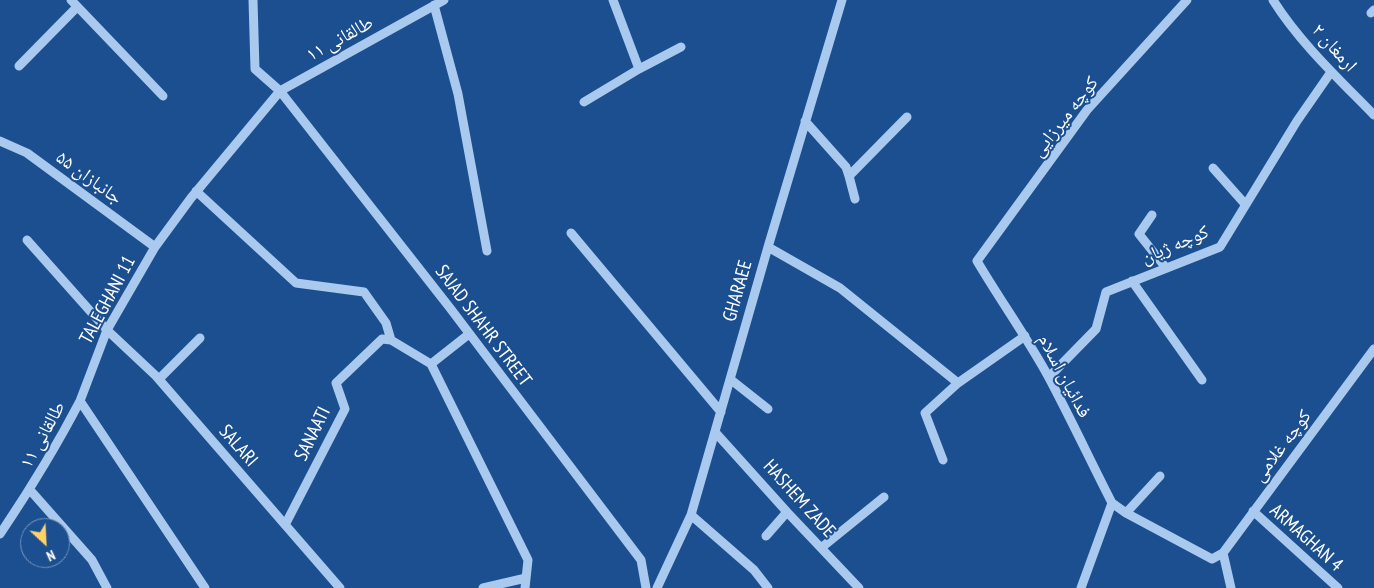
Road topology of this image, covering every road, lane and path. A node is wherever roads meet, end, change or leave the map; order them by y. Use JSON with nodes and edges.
{"nodes":[{"id":1,"x":253,"y":0,"type":"edge"},
{"id":2,"x":444,"y":0,"type":"edge"},
{"id":3,"x":613,"y":0,"type":"edge"},
{"id":4,"x":842,"y":0,"type":"edge"},
{"id":5,"x":1187,"y":0,"type":"edge"},
{"id":6,"x":1273,"y":0,"type":"edge"},
{"id":7,"x":74,"y":4,"type":"edge"},
{"id":8,"x":434,"y":5,"type":"junction"},
{"id":9,"x":681,"y":47,"type":"dead end"},
{"id":10,"x":19,"y":66,"type":"dead end"},
{"id":11,"x":639,"y":69,"type":"junction"},
{"id":12,"x":1331,"y":72,"type":"junction"},
{"id":13,"x":280,"y":91,"type":"junction"},
{"id":14,"x":163,"y":96,"type":"dead end"},
{"id":15,"x":584,"y":102,"type":"dead end"},
{"id":16,"x":1374,"y":115,"type":"edge"},
{"id":17,"x":907,"y":117,"type":"dead end"},
{"id":18,"x":805,"y":121,"type":"junction"},
{"id":19,"x":0,"y":141,"type":"edge"},
{"id":20,"x":1213,"y":168,"type":"dead end"},
{"id":21,"x":849,"y":176,"type":"junction"},
{"id":22,"x":196,"y":191,"type":"junction"},
{"id":23,"x":855,"y":199,"type":"dead end"},
{"id":24,"x":1246,"y":204,"type":"junction"},
{"id":25,"x":1152,"y":215,"type":"dead end"},
{"id":26,"x":571,"y":233,"type":"dead end"},
{"id":27,"x":27,"y":240,"type":"dead end"},
{"id":28,"x":155,"y":247,"type":"junction"},
{"id":29,"x":768,"y":247,"type":"junction"},
{"id":30,"x":487,"y":251,"type":"dead end"},
{"id":31,"x":978,"y":261,"type":"joint"},
{"id":32,"x":1166,"y":268,"type":"junction"},
{"id":33,"x":1132,"y":281,"type":"junction"},
{"id":34,"x":107,"y":330,"type":"junction"},
{"id":35,"x":469,"y":334,"type":"junction"},
{"id":36,"x":1025,"y":336,"type":"junction"},
{"id":37,"x":200,"y":338,"type":"dead end"},
{"id":38,"x":391,"y":340,"type":"junction"},
{"id":39,"x":1374,"y":349,"type":"edge"},
{"id":40,"x":431,"y":364,"type":"junction"},
{"id":41,"x":1048,"y":377,"type":"junction"},
{"id":42,"x":158,"y":379,"type":"junction"},
{"id":43,"x":730,"y":379,"type":"junction"},
{"id":44,"x":1202,"y":380,"type":"dead end"},
{"id":45,"x":958,"y":383,"type":"junction"},
{"id":46,"x":80,"y":401,"type":"junction"},
{"id":47,"x":768,"y":409,"type":"dead end"},
{"id":48,"x":721,"y":412,"type":"junction"},
{"id":49,"x":715,"y":432,"type":"junction"},
{"id":50,"x":943,"y":460,"type":"dead end"},
{"id":51,"x":1160,"y":476,"type":"dead end"},
{"id":52,"x":30,"y":490,"type":"junction"},
{"id":53,"x":884,"y":497,"type":"dead end"},
{"id":54,"x":1119,"y":508,"type":"junction"},
{"id":55,"x":1253,"y":511,"type":"junction"},
{"id":56,"x":788,"y":512,"type":"junction"},
{"id":57,"x":691,"y":515,"type":"junction"},
{"id":58,"x":285,"y":525,"type":"junction"},
{"id":59,"x":0,"y":534,"type":"edge"},
{"id":60,"x":766,"y":536,"type":"dead end"},
{"id":61,"x":820,"y":548,"type":"junction"},
{"id":62,"x":1223,"y":553,"type":"junction"},
{"id":63,"x":526,"y":578,"type":"junction"},
{"id":64,"x":107,"y":588,"type":"edge"},
{"id":65,"x":205,"y":588,"type":"edge"},
{"id":66,"x":340,"y":588,"type":"edge"},
{"id":67,"x":483,"y":588,"type":"edge"},
{"id":68,"x":525,"y":588,"type":"edge"},
{"id":69,"x":646,"y":588,"type":"edge"},
{"id":70,"x":657,"y":588,"type":"edge"},
{"id":71,"x":768,"y":588,"type":"edge"},
{"id":72,"x":859,"y":588,"type":"edge"},
{"id":73,"x":1081,"y":588,"type":"edge"},
{"id":74,"x":1231,"y":588,"type":"edge"},
{"id":75,"x":1338,"y":588,"type":"edge"}],
"edges":[{"from":1,"to":13,"type":"street","name":"SAJAD SHAHR STREET"},
{"from":2,"to":8,"type":"street","name":"طالقانی ۱۱"},
{"from":3,"to":11,"type":"street"},
{"from":4,"to":18,"type":"street","name":"GHARAEE"},
{"from":5,"to":31,"type":"street","name":"کوچه میرزایی"},
{"from":6,"to":12,"type":"street","name":"ارمغان ۲"},
{"from":7,"to":10,"type":"street"},
{"from":7,"to":14,"type":"street"},
{"from":8,"to":13,"type":"street","name":"طالقانی ۱۱"},
{"from":8,"to":30,"type":"street"},
{"from":9,"to":11,"type":"street"},
{"from":11,"to":15,"type":"street"},
{"from":12,"to":16,"type":"street","name":"ارمغان ۲"},
{"from":12,"to":24,"type":"street","name":"کوچه ژیان"},
{"from":13,"to":22,"type":"street","name":"TALEGHANI 11"},
{"from":13,"to":35,"type":"street","name":"SAJAD SHAHR STREET"},
{"from":17,"to":21,"type":"street"},
{"from":18,"to":21,"type":"street"},
{"from":18,"to":29,"type":"street","name":"GHARAEE"},
{"from":19,"to":28,"type":"street","name":"جانبازان ۵۵"},
{"from":20,"to":24,"type":"street"},
{"from":21,"to":23,"type":"street"},
{"from":22,"to":28,"type":"street","name":"TALEGHANI 11"},
{"from":22,"to":38,"type":"street"},
{"from":24,"to":32,"type":"street","name":"کوچه ژیان"},
{"from":25,"to":32,"type":"street"},
{"from":26,"to":48,"type":"street"},
{"from":27,"to":34,"type":"street","name":"SALARI"},
{"from":28,"to":34,"type":"street","name":"TALEGHANI 11"},
{"from":29,"to":43,"type":"street","name":"GHARAEE"},
{"from":29,"to":45,"type":"street"},
{"from":31,"to":36,"type":"street","name":"فدائیان اسلام"},
{"from":32,"to":33,"type":"street","name":"کوچه ژیان"},
{"from":33,"to":41,"type":"street","name":"کوچه ژیان"},
{"from":33,"to":44,"type":"street"},
{"from":34,"to":42,"type":"street","name":"SALARI"},
{"from":34,"to":46,"type":"street","name":"TALEGHANI 11"},
{"from":35,"to":40,"type":"street"},
{"from":35,"to":69,"type":"street","name":"SAJAD SHAHR STREET"},
{"from":36,"to":41,"type":"street","name":"فدائیان اسلام"},
{"from":36,"to":45,"type":"street"},
{"from":37,"to":42,"type":"street"},
{"from":38,"to":40,"type":"street"},
{"from":38,"to":58,"type":"street","name":"SANAATI"},
{"from":39,"to":55,"type":"street","name":"کوچه غلامی"},
{"from":40,"to":63,"type":"street"},
{"from":41,"to":54,"type":"street","name":"فدائیان اسلام"},
{"from":42,"to":58,"type":"street","name":"SALARI"},
{"from":43,"to":47,"type":"street"},
{"from":43,"to":48,"type":"street","name":"GHARAEE"},
{"from":45,"to":50,"type":"street"},
{"from":46,"to":52,"type":"street","name":"طالقانی ۱۱"},
{"from":46,"to":65,"type":"street"},
{"from":48,"to":49,"type":"street","name":"GHARAEE"},
{"from":49,"to":56,"type":"street","name":"HASHEM ZADE"},
{"from":49,"to":57,"type":"street","name":"GHARAEE"},
{"from":51,"to":54,"type":"street"},
{"from":52,"to":59,"type":"street","name":"طالقانی ۱۱"},
{"from":52,"to":64,"type":"street"},
{"from":53,"to":61,"type":"street"},
{"from":54,"to":62,"type":"street","name":"کوچه غلامی"},
{"from":54,"to":73,"type":"street"},
{"from":55,"to":62,"type":"street","name":"کوچه غلامی"},
{"from":55,"to":75,"type":"street","name":"ARMAGHAN 4"},
{"from":56,"to":60,"type":"street"},
{"from":56,"to":61,"type":"street","name":"HASHEM ZADE"},
{"from":57,"to":70,"type":"street","name":"GHARAEE"},
{"from":57,"to":71,"type":"street"},
{"from":58,"to":66,"type":"street","name":"SALARI"},
{"from":61,"to":72,"type":"street","name":"HASHEM ZADE"},
{"from":62,"to":74,"type":"street"},
{"from":63,"to":67,"type":"street"},
{"from":63,"to":68,"type":"street"}]}
